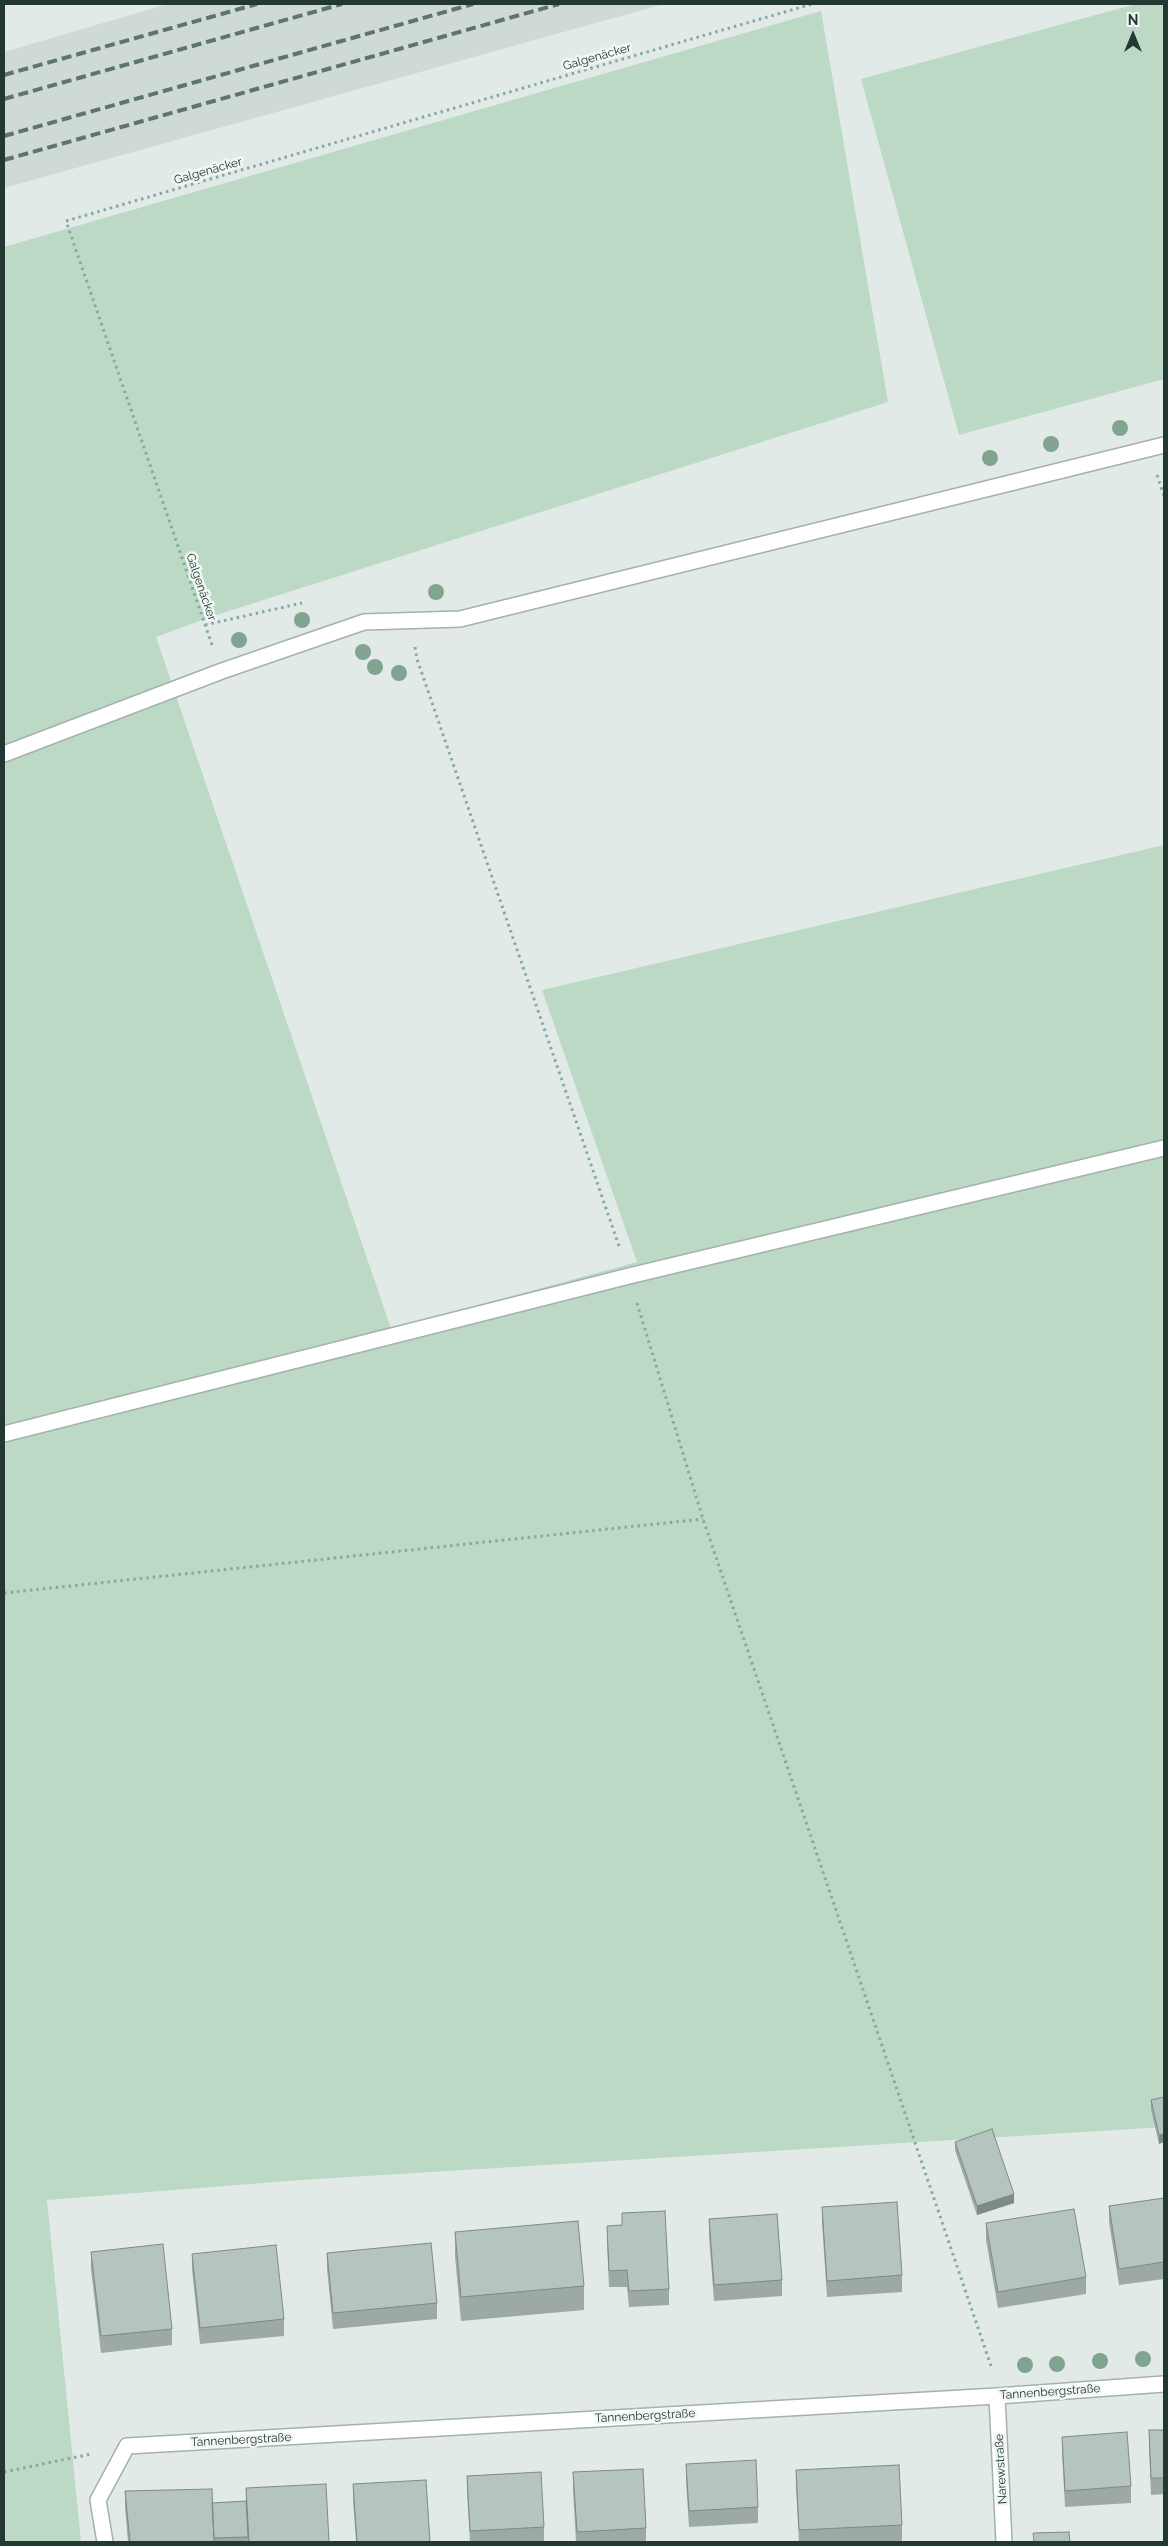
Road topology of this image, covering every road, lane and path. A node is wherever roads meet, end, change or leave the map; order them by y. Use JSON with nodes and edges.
{"nodes":[{"id":1,"x":812,"y":4,"type":"edge"},
{"id":2,"x":1164,"y":445,"type":"edge"},
{"id":3,"x":302,"y":603,"type":"dead end"},
{"id":4,"x":411,"y":622,"type":"junction"},
{"id":5,"x":205,"y":625,"type":"junction"},
{"id":6,"x":222,"y":671,"type":"junction"},
{"id":7,"x":4,"y":754,"type":"edge"},
{"id":8,"x":1164,"y":1148,"type":"edge"},
{"id":9,"x":629,"y":1276,"type":"junction"},
{"id":10,"x":4,"y":1434,"type":"edge"},
{"id":11,"x":704,"y":1519,"type":"junction"},
{"id":12,"x":4,"y":1593,"type":"edge"},
{"id":13,"x":1164,"y":2384,"type":"edge"},
{"id":14,"x":997,"y":2396,"type":"junction"},
{"id":15,"x":127,"y":2446,"type":"junction"},
{"id":16,"x":4,"y":2472,"type":"edge"},
{"id":17,"x":105,"y":2542,"type":"edge"},
{"id":18,"x":1004,"y":2542,"type":"edge"}],
"edges":[{"from":1,"to":5,"type":"path","name":"Galgenäcker"},
{"from":2,"to":4,"type":"street"},
{"from":3,"to":5,"type":"path"},
{"from":4,"to":6,"type":"street"},
{"from":4,"to":9,"type":"path"},
{"from":5,"to":6,"type":"path","name":"Galgenäcker"},
{"from":6,"to":7,"type":"street"},
{"from":8,"to":9,"type":"street"},
{"from":9,"to":10,"type":"street"},
{"from":9,"to":11,"type":"path"},
{"from":11,"to":12,"type":"path"},
{"from":11,"to":14,"type":"path"},
{"from":13,"to":14,"type":"street","name":"Tannenbergstraße"},
{"from":14,"to":15,"type":"street","name":"Tannenbergstraße"},
{"from":14,"to":18,"type":"street","name":"Narewstraße"},
{"from":15,"to":16,"type":"path"},
{"from":15,"to":17,"type":"street"}]}
